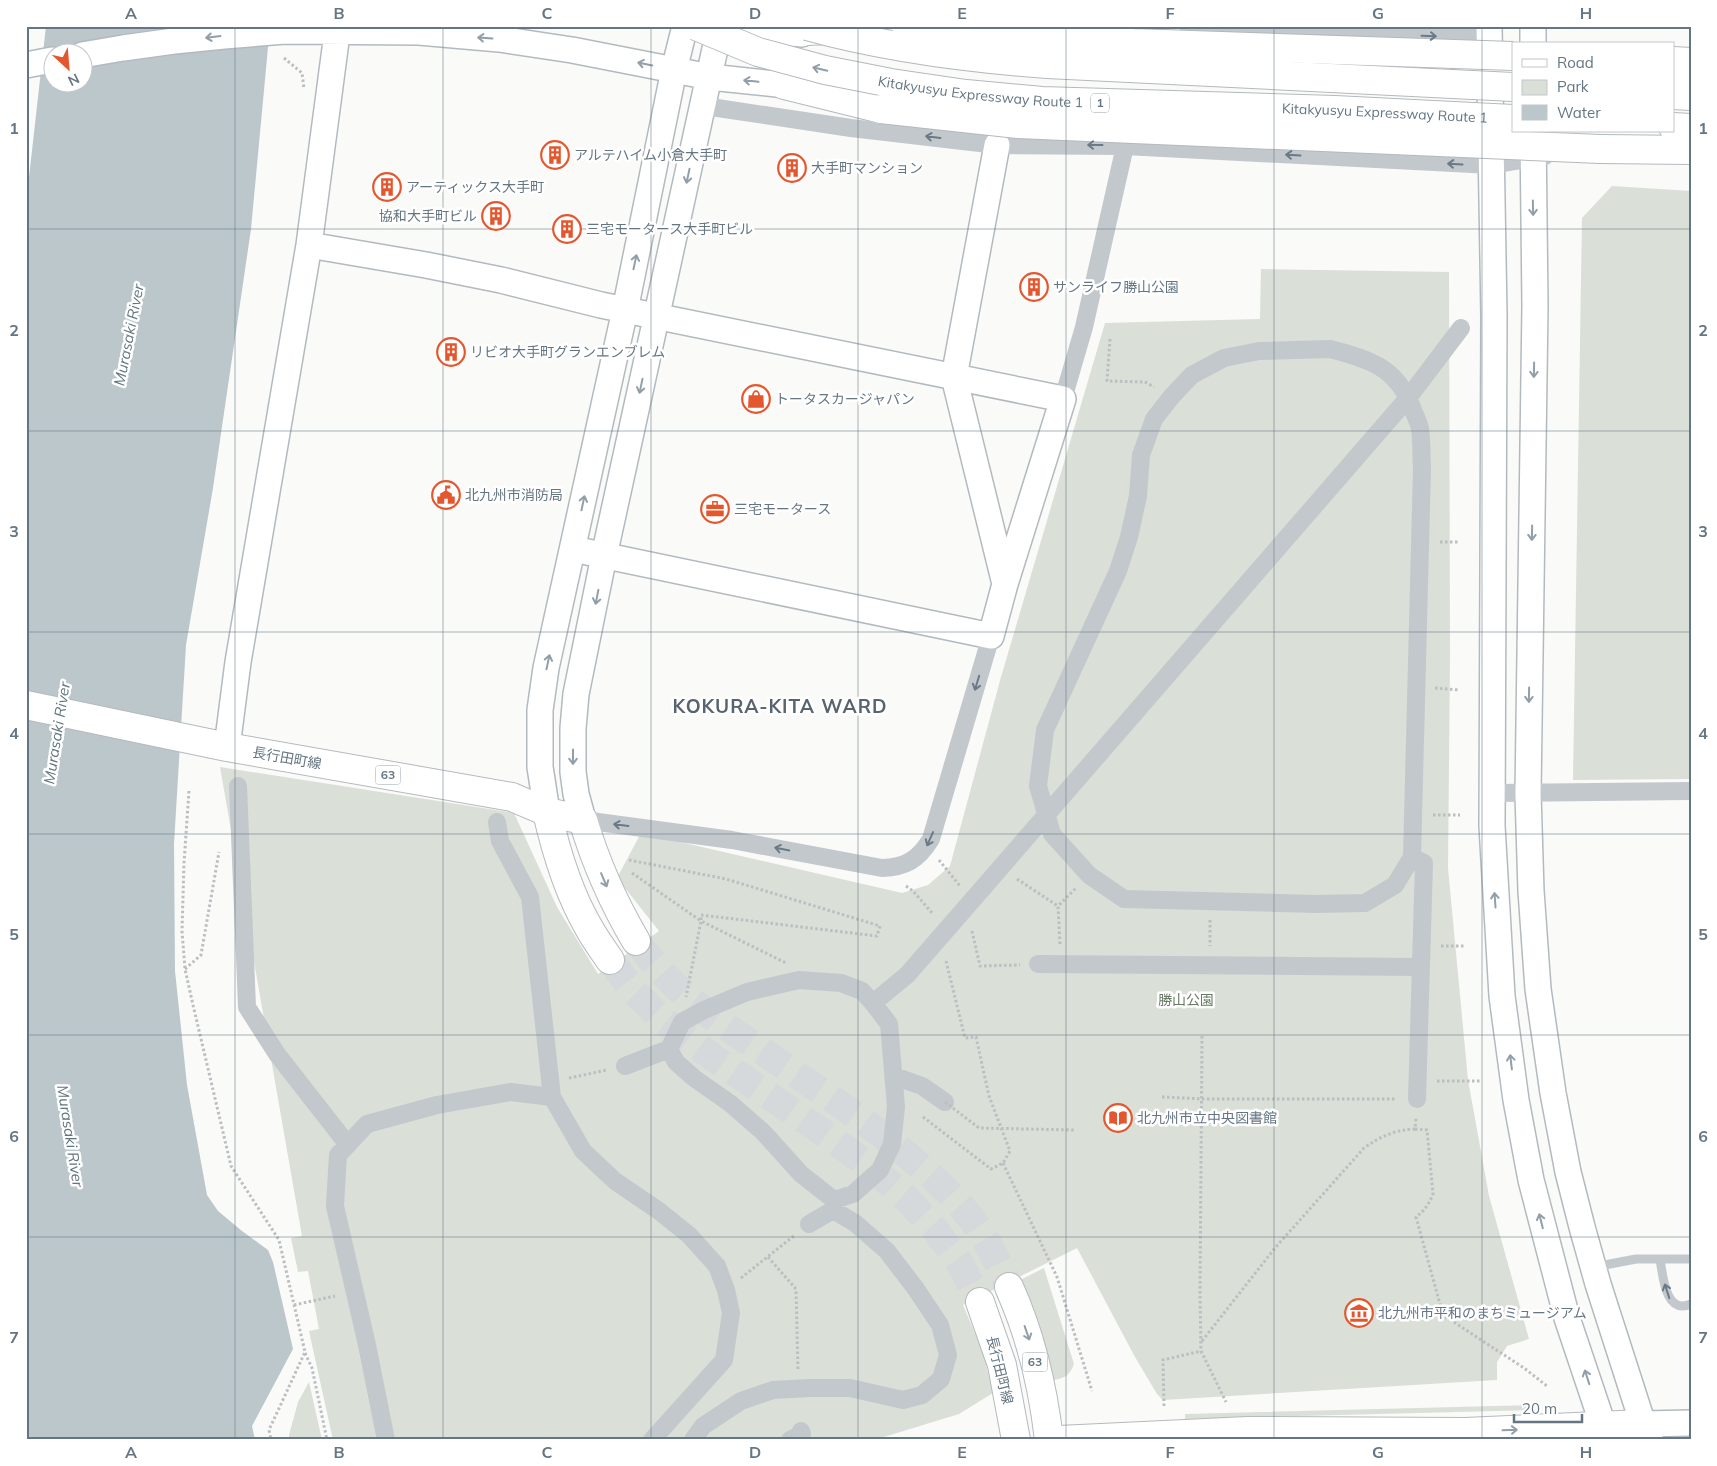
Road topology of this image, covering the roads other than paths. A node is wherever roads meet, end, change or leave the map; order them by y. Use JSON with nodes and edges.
{"nodes":[{"id":1,"x":685,"y":26,"type":"edge"},
{"id":2,"x":696,"y":26,"type":"edge"},
{"id":3,"x":720,"y":26,"type":"edge"},
{"id":4,"x":724,"y":26,"type":"edge"},
{"id":5,"x":807,"y":26,"type":"edge"},
{"id":6,"x":1188,"y":26,"type":"edge"},
{"id":7,"x":1533,"y":26,"type":"edge"},
{"id":8,"x":906,"y":27,"type":"edge"},
{"id":9,"x":338,"y":29,"type":"edge"},
{"id":10,"x":781,"y":32,"type":"junction"},
{"id":11,"x":1489,"y":32,"type":"edge"},
{"id":12,"x":1533,"y":42,"type":"edge"},
{"id":13,"x":92,"y":53,"type":"edge"},
{"id":14,"x":1512,"y":56,"type":"edge"},
{"id":15,"x":1674,"y":61,"type":"edge"},
{"id":16,"x":42,"y":62,"type":"edge"},
{"id":17,"x":1691,"y":62,"type":"edge"},
{"id":18,"x":26,"y":65,"type":"edge"},
{"id":19,"x":674,"y":70,"type":"junction"},
{"id":20,"x":1501,"y":70,"type":"edge"},
{"id":21,"x":1674,"y":76,"type":"edge"},
{"id":22,"x":710,"y":77,"type":"junction"},
{"id":23,"x":1691,"y":77,"type":"edge"},
{"id":24,"x":784,"y":85,"type":"junction"},
{"id":25,"x":1512,"y":87,"type":"edge"},
{"id":26,"x":1674,"y":95,"type":"edge"},
{"id":27,"x":1691,"y":96,"type":"edge"},
{"id":28,"x":704,"y":106,"type":"junction"},
{"id":29,"x":1674,"y":127,"type":"edge"},
{"id":30,"x":1691,"y":128,"type":"edge"},
{"id":31,"x":1490,"y":136,"type":"junction"},
{"id":32,"x":1528,"y":136,"type":"edge"},
{"id":33,"x":1691,"y":143,"type":"edge"},
{"id":34,"x":997,"y":144,"type":"junction"},
{"id":35,"x":1125,"y":146,"type":"junction"},
{"id":36,"x":1691,"y":150,"type":"edge"},
{"id":37,"x":1491,"y":165,"type":"junction"},
{"id":38,"x":309,"y":245,"type":"junction"},
{"id":39,"x":625,"y":310,"type":"junction"},
{"id":40,"x":657,"y":316,"type":"junction"},
{"id":41,"x":1461,"y":328,"type":"dead end"},
{"id":42,"x":954,"y":377,"type":"junction"},
{"id":43,"x":1063,"y":398,"type":"junction"},
{"id":44,"x":1408,"y":398,"type":"junction"},
{"id":45,"x":573,"y":549,"type":"junction"},
{"id":46,"x":604,"y":556,"type":"junction"},
{"id":47,"x":1005,"y":584,"type":"junction"},
{"id":48,"x":991,"y":636,"type":"junction"},
{"id":49,"x":26,"y":705,"type":"edge"},
{"id":50,"x":227,"y":747,"type":"junction"},
{"id":51,"x":238,"y":786,"type":"dead end"},
{"id":52,"x":1691,"y":791,"type":"edge"},
{"id":53,"x":1492,"y":793,"type":"junction"},
{"id":54,"x":1528,"y":794,"type":"junction"},
{"id":55,"x":546,"y":812,"type":"junction"},
{"id":56,"x":1047,"y":816,"type":"junction"},
{"id":57,"x":583,"y":820,"type":"junction"},
{"id":58,"x":497,"y":822,"type":"dead end"},
{"id":59,"x":1412,"y":857,"type":"junction"},
{"id":60,"x":636,"y":941,"type":"tunnel mouth"},
{"id":61,"x":610,"y":960,"type":"tunnel mouth"},
{"id":62,"x":1038,"y":964,"type":"road end"},
{"id":63,"x":1421,"y":967,"type":"junction"},
{"id":64,"x":873,"y":1003,"type":"junction"},
{"id":65,"x":669,"y":1049,"type":"junction"},
{"id":66,"x":625,"y":1066,"type":"road end"},
{"id":67,"x":894,"y":1076,"type":"junction"},
{"id":68,"x":556,"y":1086,"type":"junction"},
{"id":69,"x":1417,"y":1099,"type":"road end"},
{"id":70,"x":945,"y":1102,"type":"road end"},
{"id":71,"x":348,"y":1145,"type":"junction"},
{"id":72,"x":833,"y":1205,"type":"junction"},
{"id":73,"x":809,"y":1224,"type":"road end"},
{"id":74,"x":1660,"y":1259,"type":"junction"},
{"id":75,"x":1691,"y":1259,"type":"edge"},
{"id":76,"x":1594,"y":1267,"type":"junction"},
{"id":77,"x":1009,"y":1288,"type":"tunnel mouth"},
{"id":78,"x":980,"y":1302,"type":"tunnel mouth"},
{"id":79,"x":1691,"y":1304,"type":"edge"},
{"id":80,"x":1691,"y":1423,"type":"edge"},
{"id":81,"x":1606,"y":1432,"type":"edge"},
{"id":82,"x":1646,"y":1432,"type":"edge"},
{"id":83,"x":654,"y":1439,"type":"edge"},
{"id":84,"x":386,"y":1440,"type":"edge"},
{"id":85,"x":693,"y":1440,"type":"edge"},
{"id":86,"x":1016,"y":1440,"type":"edge"},
{"id":87,"x":1049,"y":1440,"type":"edge"},
{"id":88,"x":1059,"y":1440,"type":"edge"}],
"edges":[{"from":1,"to":19,"type":"street"},
{"from":32,"to":2,"type":"main road","name":"Kitakyusyu Expressway Route 1","number":"1","one_way":true,"bridge":true},
{"from":3,"to":22,"type":"street"},
{"from":4,"to":10,"type":"street"},
{"from":5,"to":25,"type":"main road","bridge":true},
{"from":6,"to":11,"type":"street","one_way":true},
{"from":7,"to":12,"type":"street"},
{"from":8,"to":10,"type":"main road"},
{"from":8,"to":14,"type":"main road","bridge":true},
{"from":9,"to":13,"type":"street","one_way":true},
{"from":19,"to":9,"type":"street","one_way":true},
{"from":9,"to":38,"type":"street"},
{"from":10,"to":20,"type":"street"},
{"from":11,"to":20,"type":"street"},
{"from":15,"to":17,"type":"main road"},
{"from":16,"to":18,"type":"street"},
{"from":19,"to":22,"type":"street"},
{"from":39,"to":19,"type":"street","one_way":true},
{"from":20,"to":31,"type":"street"},
{"from":21,"to":23,"type":"street"},
{"from":24,"to":22,"type":"street","one_way":true},
{"from":22,"to":28,"type":"street"},
{"from":24,"to":31,"type":"street"},
{"from":24,"to":36,"type":"main road","bridge":true},
{"from":26,"to":27,"type":"main road"},
{"from":34,"to":28,"type":"street","one_way":true},
{"from":28,"to":40,"type":"street","one_way":true},
{"from":29,"to":30,"type":"main road"},
{"from":31,"to":32,"type":"street"},
{"from":31,"to":37,"type":"street"},
{"from":32,"to":33,"type":"street"},
{"from":32,"to":37,"type":"street"},
{"from":32,"to":54,"type":"street","one_way":true},
{"from":35,"to":34,"type":"street","one_way":true},
{"from":34,"to":42,"type":"street"},
{"from":37,"to":35,"type":"street","one_way":true},
{"from":35,"to":43,"type":"street"},
{"from":37,"to":53,"type":"street"},
{"from":38,"to":39,"type":"street"},
{"from":38,"to":50,"type":"street"},
{"from":39,"to":40,"type":"street"},
{"from":45,"to":39,"type":"street","one_way":true},
{"from":40,"to":42,"type":"street"},
{"from":40,"to":46,"type":"street","one_way":true},
{"from":41,"to":44,"type":"street"},
{"from":42,"to":43,"type":"street"},
{"from":42,"to":47,"type":"street"},
{"from":43,"to":47,"type":"street"},
{"from":44,"to":56,"type":"street"},
{"from":44,"to":56,"type":"street"},
{"from":44,"to":59,"type":"street"},
{"from":45,"to":46,"type":"street"},
{"from":55,"to":45,"type":"street","one_way":true},
{"from":46,"to":48,"type":"street"},
{"from":46,"to":57,"type":"street","one_way":true},
{"from":47,"to":48,"type":"street"},
{"from":48,"to":57,"type":"street","one_way":true},
{"from":49,"to":50,"type":"main road","name":"長行田町線","number":"63"},
{"from":50,"to":55,"type":"main road","name":"長行田町線","number":"63"},
{"from":51,"to":71,"type":"street"},
{"from":52,"to":54,"type":"street"},
{"from":53,"to":54,"type":"street"},
{"from":81,"to":53,"type":"street","one_way":true},
{"from":54,"to":76,"type":"street"},
{"from":55,"to":57,"type":"main road","name":"長行田町線","number":"63"},
{"from":55,"to":61,"type":"main road"},
{"from":56,"to":59,"type":"street"},
{"from":56,"to":64,"type":"street","bridge":true},
{"from":57,"to":60,"type":"main road","one_way":true},
{"from":58,"to":68,"type":"street"},
{"from":59,"to":63,"type":"street"},
{"from":62,"to":63,"type":"street"},
{"from":63,"to":69,"type":"street"},
{"from":64,"to":65,"type":"street"},
{"from":64,"to":67,"type":"street"},
{"from":65,"to":66,"type":"street"},
{"from":65,"to":72,"type":"street"},
{"from":67,"to":70,"type":"street"},
{"from":67,"to":72,"type":"street"},
{"from":68,"to":71,"type":"street"},
{"from":68,"to":83,"type":"street"},
{"from":71,"to":84,"type":"street"},
{"from":72,"to":73,"type":"street"},
{"from":72,"to":85,"type":"street"},
{"from":74,"to":75,"type":"lane"},
{"from":74,"to":76,"type":"lane"},
{"from":79,"to":74,"type":"lane","one_way":true},
{"from":76,"to":82,"type":"street"},
{"from":77,"to":87,"type":"main road","number":"63","one_way":true},
{"from":78,"to":86,"type":"main road","name":"長行田町線","number":"63"},
{"from":80,"to":82,"type":"street"},
{"from":81,"to":82,"type":"main road"},
{"from":88,"to":81,"type":"main road","one_way":true}]}
